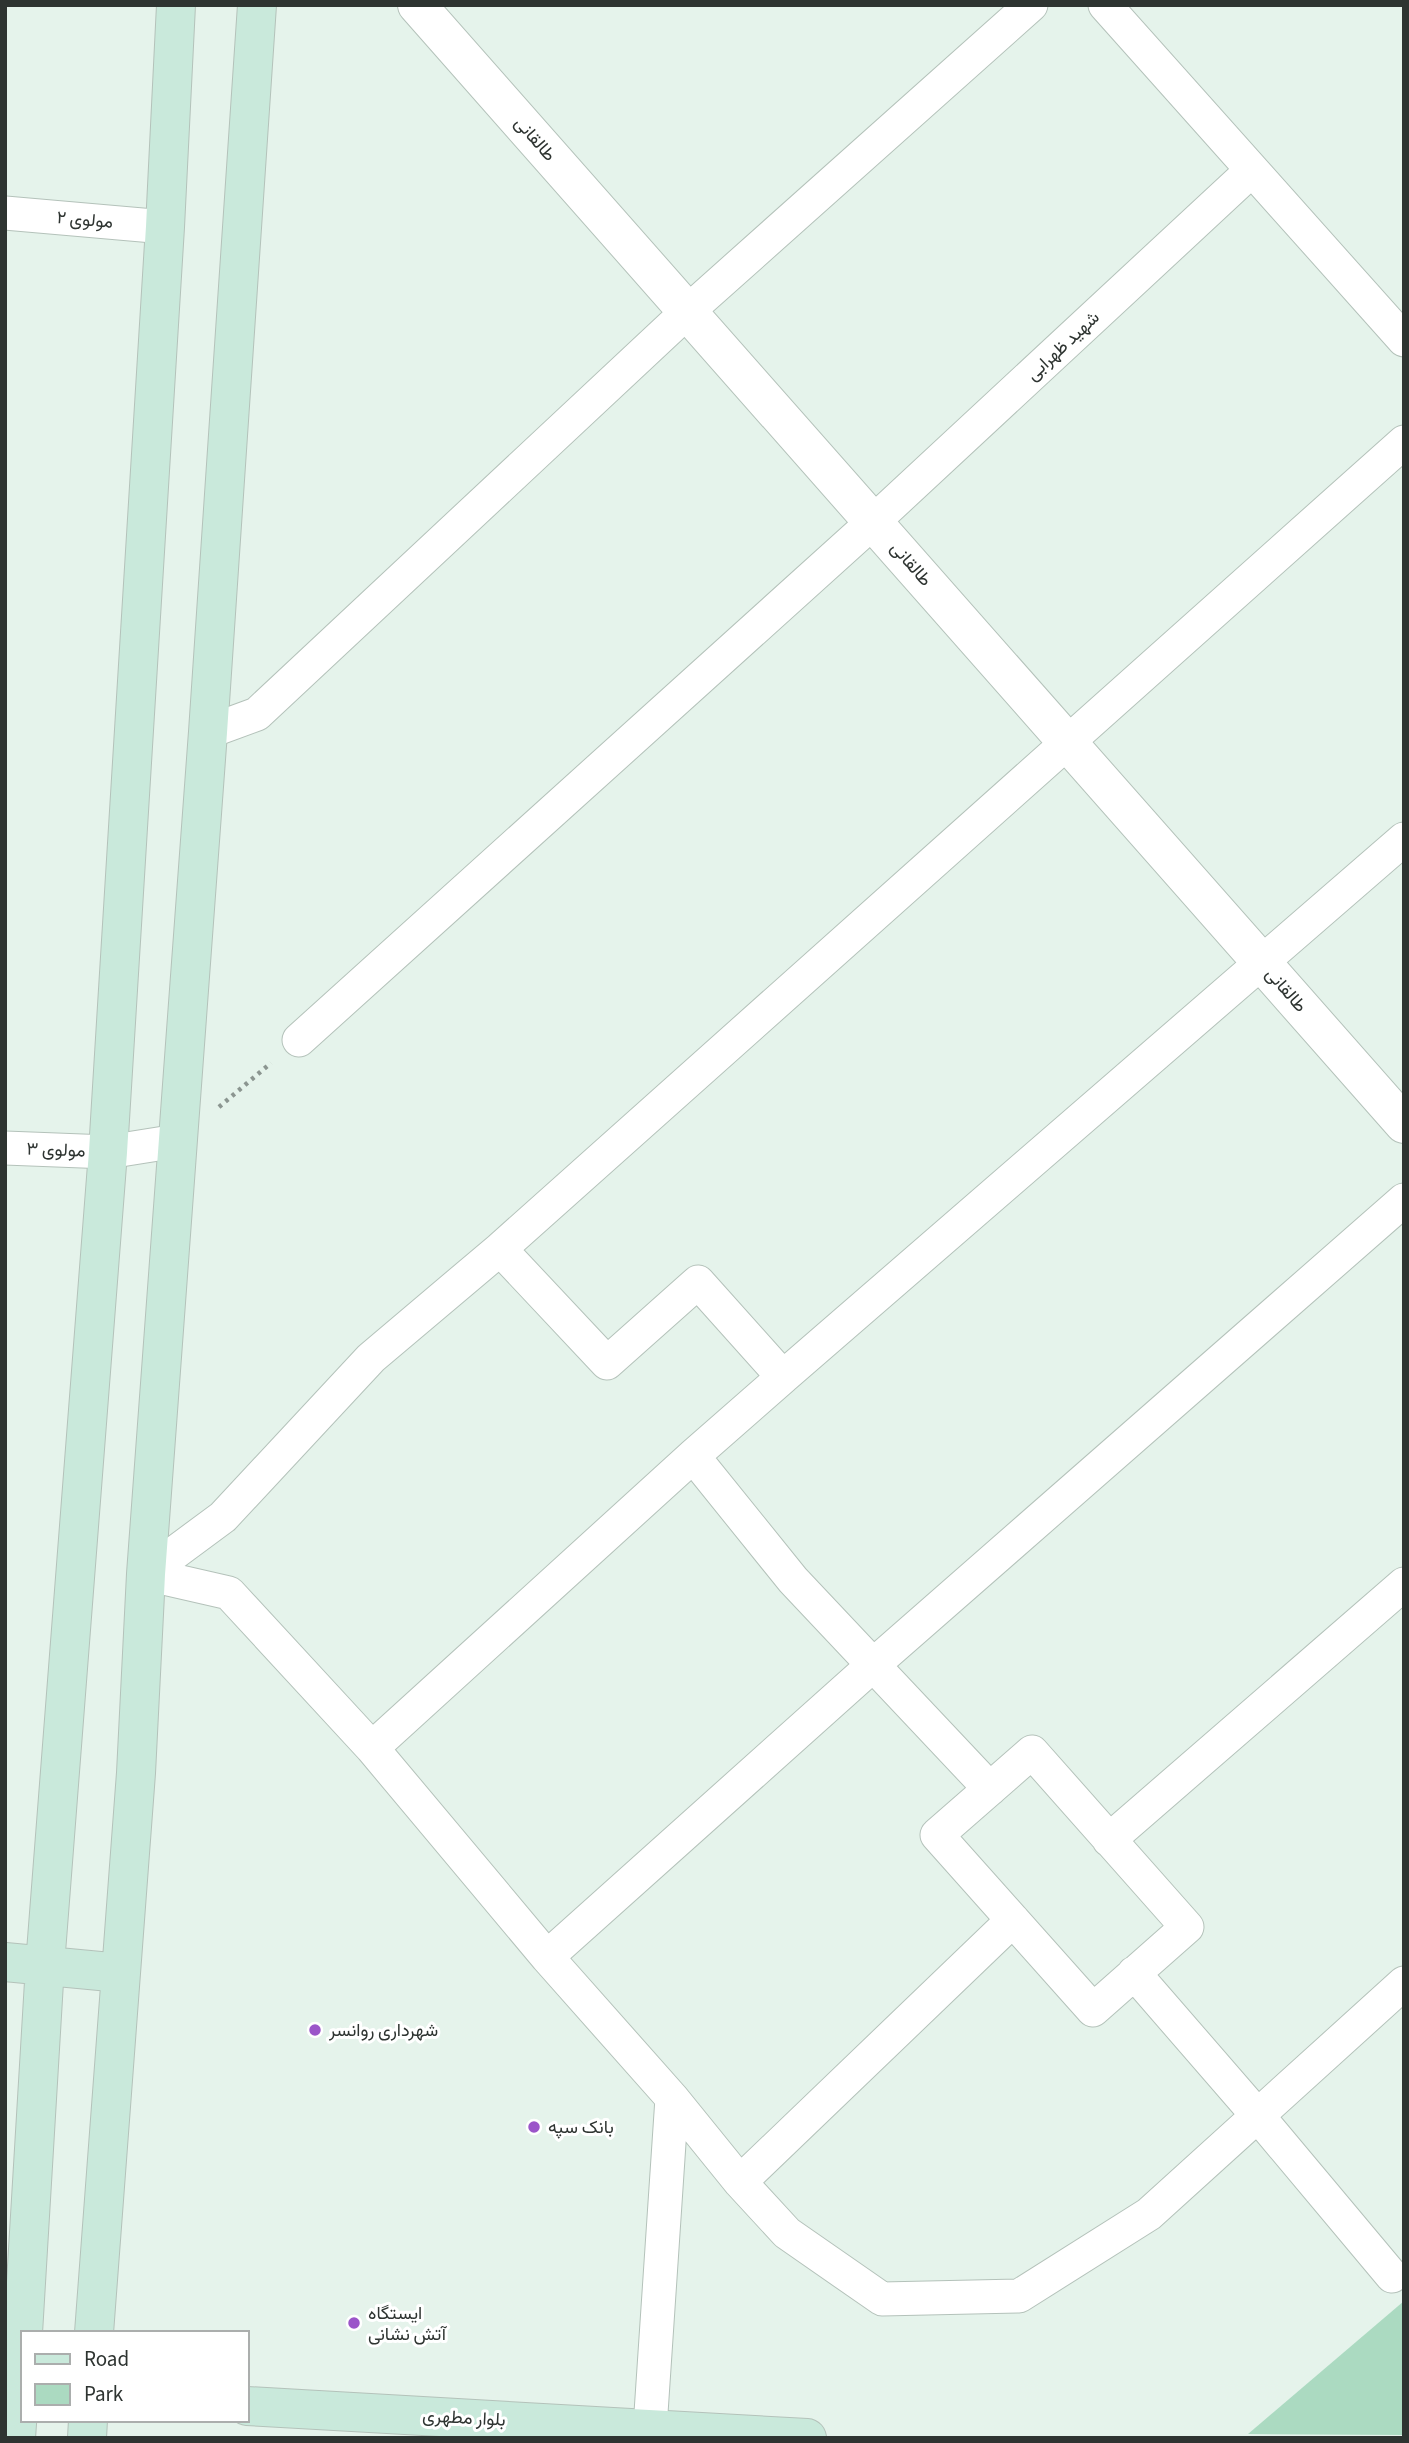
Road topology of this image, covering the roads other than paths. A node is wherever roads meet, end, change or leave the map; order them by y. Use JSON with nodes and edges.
{"nodes":[{"id":1,"x":176,"y":5,"type":"edge"},
{"id":2,"x":257,"y":5,"type":"edge"},
{"id":3,"x":417,"y":5,"type":"edge"},
{"id":4,"x":1031,"y":5,"type":"edge"},
{"id":5,"x":1105,"y":5,"type":"edge"},
{"id":6,"x":1252,"y":170,"type":"junction"},
{"id":7,"x":5,"y":213,"type":"edge"},
{"id":8,"x":165,"y":227,"type":"junction"},
{"id":9,"x":687,"y":312,"type":"junction"},
{"id":10,"x":1404,"y":340,"type":"edge"},
{"id":11,"x":1404,"y":442,"type":"edge"},
{"id":12,"x":873,"y":522,"type":"junction"},
{"id":13,"x":208,"y":732,"type":"junction"},
{"id":14,"x":1068,"y":742,"type":"junction"},
{"id":15,"x":1404,"y":839,"type":"edge"},
{"id":16,"x":1261,"y":961,"type":"junction"},
{"id":17,"x":299,"y":1040,"type":"road end"},
{"id":18,"x":1404,"y":1124,"type":"edge"},
{"id":19,"x":177,"y":1142,"type":"junction"},
{"id":20,"x":5,"y":1148,"type":"edge"},
{"id":21,"x":108,"y":1152,"type":"junction"},
{"id":22,"x":1404,"y":1200,"type":"edge"},
{"id":23,"x":500,"y":1249,"type":"junction"},
{"id":24,"x":783,"y":1377,"type":"junction"},
{"id":25,"x":693,"y":1457,"type":"junction"},
{"id":26,"x":146,"y":1574,"type":"junction"},
{"id":27,"x":1404,"y":1584,"type":"edge"},
{"id":28,"x":872,"y":1666,"type":"junction"},
{"id":29,"x":372,"y":1748,"type":"junction"},
{"id":30,"x":990,"y":1789,"type":"junction"},
{"id":31,"x":1109,"y":1840,"type":"junction"},
{"id":32,"x":1013,"y":1920,"type":"junction"},
{"id":33,"x":547,"y":1957,"type":"junction"},
{"id":34,"x":5,"y":1962,"type":"edge"},
{"id":35,"x":45,"y":1965,"type":"junction"},
{"id":36,"x":121,"y":1973,"type":"junction"},
{"id":37,"x":1134,"y":1973,"type":"junction"},
{"id":38,"x":1404,"y":1983,"type":"edge"},
{"id":39,"x":672,"y":2098,"type":"junction"},
{"id":40,"x":1258,"y":2116,"type":"junction"},
{"id":41,"x":740,"y":2182,"type":"junction"},
{"id":42,"x":1392,"y":2276,"type":"dead end"},
{"id":43,"x":23,"y":2331,"type":"edge"},
{"id":44,"x":94,"y":2331,"type":"edge"},
{"id":45,"x":21,"y":2364,"type":"edge"},
{"id":46,"x":248,"y":2406,"type":"edge"},
{"id":47,"x":650,"y":2428,"type":"junction"},
{"id":48,"x":16,"y":2438,"type":"edge"},
{"id":49,"x":807,"y":2438,"type":"edge"}],
"edges":[{"from":1,"to":8,"type":"main road"},
{"from":2,"to":13,"type":"main road"},
{"from":3,"to":9,"type":"street","name":"طالقانی"},
{"from":4,"to":9,"type":"street"},
{"from":5,"to":6,"type":"street"},
{"from":6,"to":10,"type":"street"},
{"from":6,"to":12,"type":"street","name":"شهید ظهرابی"},
{"from":7,"to":8,"type":"street","name":"مولوی ۲"},
{"from":8,"to":21,"type":"main road"},
{"from":9,"to":12,"type":"street","name":"طالقانی"},
{"from":9,"to":13,"type":"street"},
{"from":11,"to":14,"type":"street"},
{"from":12,"to":14,"type":"street","name":"طالقانی"},
{"from":12,"to":17,"type":"street","name":"شهید ظهرابی"},
{"from":13,"to":19,"type":"main road"},
{"from":14,"to":16,"type":"street","name":"طالقانی"},
{"from":14,"to":23,"type":"street"},
{"from":15,"to":16,"type":"street"},
{"from":16,"to":18,"type":"street","name":"طالقانی"},
{"from":16,"to":24,"type":"street"},
{"from":19,"to":21,"type":"street","name":"مولوی ۳"},
{"from":19,"to":26,"type":"main road"},
{"from":20,"to":21,"type":"street","name":"مولوی ۳"},
{"from":21,"to":35,"type":"main road"},
{"from":22,"to":28,"type":"street"},
{"from":23,"to":24,"type":"street"},
{"from":23,"to":26,"type":"street"},
{"from":24,"to":25,"type":"street"},
{"from":25,"to":28,"type":"street"},
{"from":25,"to":29,"type":"street"},
{"from":26,"to":29,"type":"street"},
{"from":26,"to":36,"type":"main road"},
{"from":27,"to":31,"type":"street"},
{"from":28,"to":30,"type":"street"},
{"from":28,"to":33,"type":"street"},
{"from":29,"to":33,"type":"street"},
{"from":30,"to":31,"type":"street"},
{"from":30,"to":32,"type":"street"},
{"from":31,"to":37,"type":"street"},
{"from":32,"to":37,"type":"street"},
{"from":32,"to":41,"type":"street"},
{"from":33,"to":39,"type":"street"},
{"from":34,"to":35,"type":"main road"},
{"from":35,"to":36,"type":"main road"},
{"from":35,"to":43,"type":"main road"},
{"from":36,"to":44,"type":"main road"},
{"from":37,"to":40,"type":"street"},
{"from":38,"to":40,"type":"street"},
{"from":39,"to":41,"type":"street"},
{"from":39,"to":47,"type":"street"},
{"from":40,"to":41,"type":"street"},
{"from":40,"to":42,"type":"street"},
{"from":45,"to":48,"type":"main road"},
{"from":46,"to":47,"type":"main road","name":"بلوار مطهری"},
{"from":47,"to":49,"type":"main road","name":"بلوار مطهری"}]}
